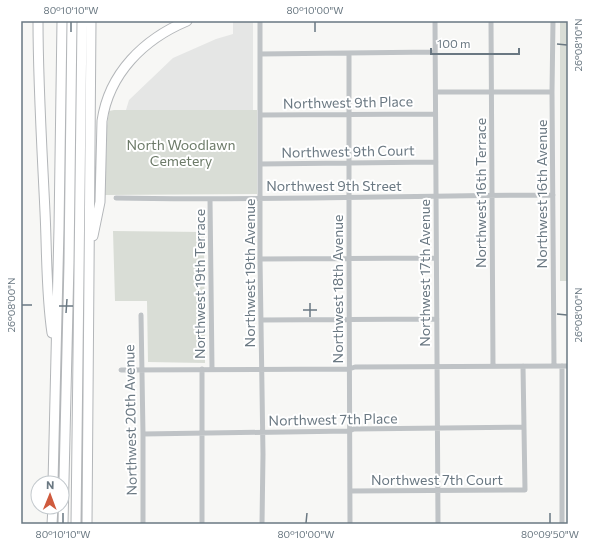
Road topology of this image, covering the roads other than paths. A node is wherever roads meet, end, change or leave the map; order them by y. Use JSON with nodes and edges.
{"nodes":[{"id":1,"x":38,"y":21,"type":"edge"},
{"id":2,"x":62,"y":21,"type":"edge"},
{"id":3,"x":72,"y":21,"type":"edge"},
{"id":4,"x":82,"y":21,"type":"edge"},
{"id":5,"x":91,"y":21,"type":"edge"},
{"id":6,"x":187,"y":21,"type":"edge"},
{"id":7,"x":260,"y":21,"type":"edge"},
{"id":8,"x":435,"y":21,"type":"edge"},
{"id":9,"x":491,"y":21,"type":"edge"},
{"id":10,"x":553,"y":21,"type":"edge"},
{"id":11,"x":435,"y":52,"type":"junction"},
{"id":12,"x":260,"y":54,"type":"junction"},
{"id":13,"x":349,"y":54,"type":"junction"},
{"id":14,"x":436,"y":92,"type":"junction"},
{"id":15,"x":491,"y":92,"type":"junction"},
{"id":16,"x":552,"y":92,"type":"junction"},
{"id":17,"x":350,"y":114,"type":"junction"},
{"id":18,"x":435,"y":114,"type":"junction"},
{"id":19,"x":261,"y":115,"type":"junction"},
{"id":20,"x":436,"y":162,"type":"junction"},
{"id":21,"x":349,"y":163,"type":"junction"},
{"id":22,"x":260,"y":164,"type":"junction"},
{"id":23,"x":492,"y":195,"type":"junction"},
{"id":24,"x":553,"y":195,"type":"junction"},
{"id":25,"x":436,"y":196,"type":"junction"},
{"id":26,"x":116,"y":198,"type":"dead end"},
{"id":27,"x":260,"y":198,"type":"junction"},
{"id":28,"x":349,"y":198,"type":"junction"},
{"id":29,"x":210,"y":199,"type":"junction"},
{"id":30,"x":89,"y":255,"type":"junction"},
{"id":31,"x":349,"y":258,"type":"junction"},
{"id":32,"x":436,"y":258,"type":"junction"},
{"id":33,"x":260,"y":259,"type":"junction"},
{"id":34,"x":141,"y":315,"type":"dead end"},
{"id":35,"x":437,"y":319,"type":"junction"},
{"id":36,"x":260,"y":320,"type":"junction"},
{"id":37,"x":349,"y":320,"type":"junction"},
{"id":38,"x":55,"y":363,"type":"junction"},
{"id":39,"x":493,"y":366,"type":"junction"},
{"id":40,"x":523,"y":366,"type":"junction"},
{"id":41,"x":554,"y":366,"type":"junction"},
{"id":42,"x":562,"y":366,"type":"junction"},
{"id":43,"x":568,"y":366,"type":"edge"},
{"id":44,"x":437,"y":367,"type":"junction"},
{"id":45,"x":202,"y":369,"type":"junction"},
{"id":46,"x":212,"y":369,"type":"junction"},
{"id":47,"x":261,"y":369,"type":"junction"},
{"id":48,"x":349,"y":369,"type":"junction"},
{"id":49,"x":121,"y":370,"type":"dead end"},
{"id":50,"x":142,"y":370,"type":"junction"},
{"id":51,"x":524,"y":427,"type":"junction"},
{"id":52,"x":438,"y":429,"type":"junction"},
{"id":53,"x":350,"y":431,"type":"junction"},
{"id":54,"x":262,"y":432,"type":"junction"},
{"id":55,"x":201,"y":433,"type":"junction"},
{"id":56,"x":143,"y":434,"type":"junction"},
{"id":57,"x":53,"y":475,"type":"edge"},
{"id":58,"x":438,"y":490,"type":"junction"},
{"id":59,"x":350,"y":491,"type":"junction"},
{"id":60,"x":63,"y":524,"type":"edge"},
{"id":61,"x":76,"y":524,"type":"edge"},
{"id":62,"x":87,"y":524,"type":"edge"},
{"id":63,"x":143,"y":524,"type":"edge"},
{"id":64,"x":202,"y":524,"type":"edge"},
{"id":65,"x":262,"y":524,"type":"edge"},
{"id":66,"x":350,"y":524,"type":"edge"},
{"id":67,"x":438,"y":524,"type":"edge"},
{"id":68,"x":562,"y":524,"type":"edge"}],
"edges":[{"from":1,"to":38,"type":"highway"},
{"from":2,"to":38,"type":"highway"},
{"from":3,"to":60,"type":"highway"},
{"from":4,"to":61,"type":"highway"},
{"from":5,"to":30,"type":"highway"},
{"from":6,"to":30,"type":"highway"},
{"from":7,"to":12,"type":"street","name":"Northwest 19th Avenue"},
{"from":8,"to":11,"type":"street","name":"Northwest 17th Avenue"},
{"from":9,"to":15,"type":"street","name":"Northwest 16th Terrace"},
{"from":10,"to":16,"type":"street","name":"Northwest 16th Avenue"},
{"from":11,"to":13,"type":"street"},
{"from":11,"to":14,"type":"street","name":"Northwest 17th Avenue"},
{"from":12,"to":13,"type":"street"},
{"from":12,"to":19,"type":"street","name":"Northwest 19th Avenue"},
{"from":13,"to":17,"type":"street","name":"Northwest 18th Avenue"},
{"from":14,"to":15,"type":"street"},
{"from":14,"to":18,"type":"street","name":"Northwest 17th Avenue"},
{"from":15,"to":16,"type":"street"},
{"from":15,"to":23,"type":"street","name":"Northwest 16th Terrace"},
{"from":16,"to":24,"type":"street","name":"Northwest 16th Avenue"},
{"from":17,"to":18,"type":"street","name":"Northwest 9th Place"},
{"from":17,"to":19,"type":"street","name":"Northwest 9th Place"},
{"from":17,"to":21,"type":"street","name":"Northwest 18th Avenue"},
{"from":18,"to":20,"type":"street","name":"Northwest 17th Avenue"},
{"from":19,"to":22,"type":"street","name":"Northwest 19th Avenue"},
{"from":20,"to":21,"type":"street","name":"Northwest 9th Court"},
{"from":20,"to":25,"type":"street","name":"Northwest 17th Avenue"},
{"from":21,"to":22,"type":"street","name":"Northwest 9th Court"},
{"from":21,"to":28,"type":"street","name":"Northwest 18th Avenue"},
{"from":22,"to":27,"type":"street","name":"Northwest 19th Avenue"},
{"from":23,"to":24,"type":"street","name":"Northwest 9th Street"},
{"from":23,"to":25,"type":"street","name":"Northwest 9th Street"},
{"from":23,"to":39,"type":"street","name":"Northwest 16th Terrace"},
{"from":24,"to":41,"type":"street","name":"Northwest 16th Avenue"},
{"from":25,"to":28,"type":"street","name":"Northwest 9th Street"},
{"from":25,"to":32,"type":"street","name":"Northwest 17th Avenue"},
{"from":26,"to":29,"type":"street","name":"Northwest 9th Street"},
{"from":27,"to":28,"type":"street","name":"Northwest 9th Street"},
{"from":27,"to":29,"type":"street","name":"Northwest 9th Street"},
{"from":27,"to":33,"type":"street","name":"Northwest 19th Avenue"},
{"from":28,"to":31,"type":"street","name":"Northwest 18th Avenue"},
{"from":29,"to":46,"type":"street","name":"Northwest 19th Terrace"},
{"from":30,"to":62,"type":"highway"},
{"from":31,"to":32,"type":"street"},
{"from":31,"to":33,"type":"street"},
{"from":31,"to":37,"type":"street","name":"Northwest 18th Avenue"},
{"from":32,"to":35,"type":"street","name":"Northwest 17th Avenue"},
{"from":33,"to":36,"type":"street","name":"Northwest 19th Avenue"},
{"from":34,"to":50,"type":"street","name":"Northwest 20th Avenue"},
{"from":35,"to":37,"type":"street"},
{"from":35,"to":44,"type":"street","name":"Northwest 17th Avenue"},
{"from":36,"to":37,"type":"street"},
{"from":36,"to":47,"type":"street","name":"Northwest 19th Avenue"},
{"from":37,"to":48,"type":"street","name":"Northwest 18th Avenue"},
{"from":38,"to":57,"type":"highway"},
{"from":39,"to":40,"type":"street"},
{"from":39,"to":44,"type":"street"},
{"from":40,"to":41,"type":"street"},
{"from":40,"to":51,"type":"street"},
{"from":41,"to":42,"type":"street"},
{"from":42,"to":43,"type":"street"},
{"from":42,"to":68,"type":"street"},
{"from":44,"to":48,"type":"street"},
{"from":44,"to":52,"type":"street","name":"Northwest 17th Avenue"},
{"from":45,"to":46,"type":"street"},
{"from":45,"to":50,"type":"street"},
{"from":45,"to":55,"type":"street","name":"Northwest 19th Terrace"},
{"from":46,"to":47,"type":"street"},
{"from":47,"to":48,"type":"street"},
{"from":47,"to":54,"type":"street","name":"Northwest 19th Avenue"},
{"from":48,"to":53,"type":"street","name":"Northwest 18th Avenue"},
{"from":49,"to":50,"type":"street"},
{"from":50,"to":56,"type":"street","name":"Northwest 20th Avenue"},
{"from":51,"to":52,"type":"street","name":"Northwest 7th Place"},
{"from":51,"to":58,"type":"street","name":"Northwest 7th Court"},
{"from":52,"to":53,"type":"street","name":"Northwest 7th Place"},
{"from":52,"to":58,"type":"street","name":"Northwest 17th Avenue"},
{"from":53,"to":54,"type":"street","name":"Northwest 7th Place"},
{"from":53,"to":59,"type":"street","name":"Northwest 18th Avenue"},
{"from":54,"to":55,"type":"street","name":"Northwest 7th Place"},
{"from":54,"to":65,"type":"street","name":"Northwest 19th Avenue"},
{"from":55,"to":56,"type":"street","name":"Northwest 7th Place"},
{"from":55,"to":64,"type":"street","name":"Northwest 19th Terrace"},
{"from":56,"to":63,"type":"street","name":"Northwest 20th Avenue"},
{"from":58,"to":59,"type":"street","name":"Northwest 7th Court"},
{"from":58,"to":67,"type":"street","name":"Northwest 17th Avenue"},
{"from":59,"to":66,"type":"street","name":"Northwest 18th Avenue"}]}
